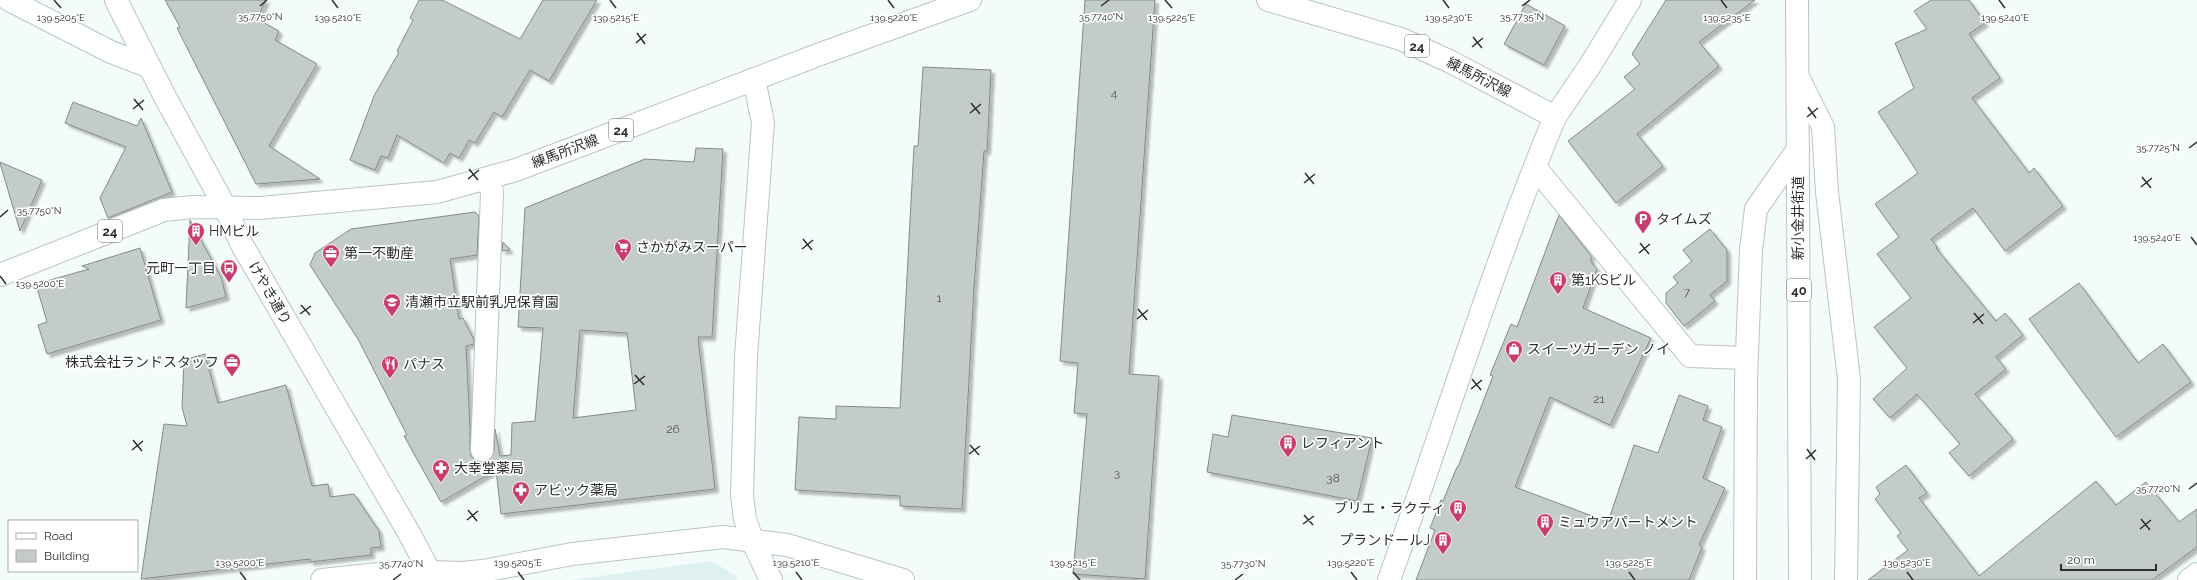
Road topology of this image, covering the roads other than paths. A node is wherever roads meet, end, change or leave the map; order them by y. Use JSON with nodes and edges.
{"nodes":[{"id":1,"x":9,"y":0,"type":"edge"},
{"id":2,"x":116,"y":0,"type":"edge"},
{"id":3,"x":970,"y":0,"type":"edge"},
{"id":4,"x":1268,"y":0,"type":"edge"},
{"id":5,"x":1630,"y":0,"type":"edge"},
{"id":6,"x":1797,"y":0,"type":"edge"},
{"id":7,"x":150,"y":66,"type":"junction"},
{"id":8,"x":1798,"y":77,"type":"junction"},
{"id":9,"x":754,"y":79,"type":"junction"},
{"id":10,"x":1555,"y":117,"type":"junction"},
{"id":11,"x":1798,"y":149,"type":"junction"},
{"id":12,"x":1535,"y":167,"type":"junction"},
{"id":13,"x":489,"y":178,"type":"junction"},
{"id":14,"x":225,"y":207,"type":"junction"},
{"id":15,"x":0,"y":275,"type":"edge"},
{"id":16,"x":1746,"y":358,"type":"junction"},
{"id":17,"x":482,"y":450,"type":"dead end"},
{"id":18,"x":752,"y":540,"type":"junction"},
{"id":19,"x":2197,"y":574,"type":"edge"},
{"id":20,"x":432,"y":576,"type":"edge"},
{"id":21,"x":322,"y":580,"type":"edge"},
{"id":22,"x":771,"y":580,"type":"edge"},
{"id":23,"x":903,"y":580,"type":"edge"},
{"id":24,"x":1389,"y":580,"type":"edge"},
{"id":25,"x":1745,"y":580,"type":"edge"},
{"id":26,"x":1800,"y":580,"type":"edge"},
{"id":27,"x":1846,"y":580,"type":"edge"},
{"id":28,"x":2189,"y":580,"type":"edge"}],
"edges":[{"from":1,"to":7,"type":"street"},
{"from":2,"to":7,"type":"street","name":"けやき通り"},
{"from":3,"to":9,"type":"street","name":"練馬所沢線","number":"24"},
{"from":4,"to":10,"type":"street","name":"練馬所沢線","number":"24"},
{"from":5,"to":10,"type":"street"},
{"from":6,"to":8,"type":"street","name":"新小金井街道","number":"40"},
{"from":7,"to":14,"type":"street","name":"けやき通り"},
{"from":8,"to":11,"type":"street","name":"新小金井街道","number":"40"},
{"from":8,"to":27,"type":"street"},
{"from":9,"to":13,"type":"street","name":"練馬所沢線","number":"24"},
{"from":9,"to":18,"type":"street"},
{"from":10,"to":12,"type":"street"},
{"from":11,"to":16,"type":"street"},
{"from":11,"to":26,"type":"street","name":"新小金井街道","number":"40"},
{"from":12,"to":16,"type":"street"},
{"from":12,"to":24,"type":"street"},
{"from":13,"to":14,"type":"street","name":"練馬所沢線","number":"24"},
{"from":13,"to":17,"type":"street"},
{"from":14,"to":15,"type":"street","number":"24"},
{"from":14,"to":20,"type":"street","name":"けやき通り"},
{"from":16,"to":25,"type":"street"},
{"from":18,"to":20,"type":"street"},
{"from":18,"to":22,"type":"street"},
{"from":18,"to":23,"type":"street"},
{"from":19,"to":28,"type":"street"},
{"from":20,"to":21,"type":"street"}]}
